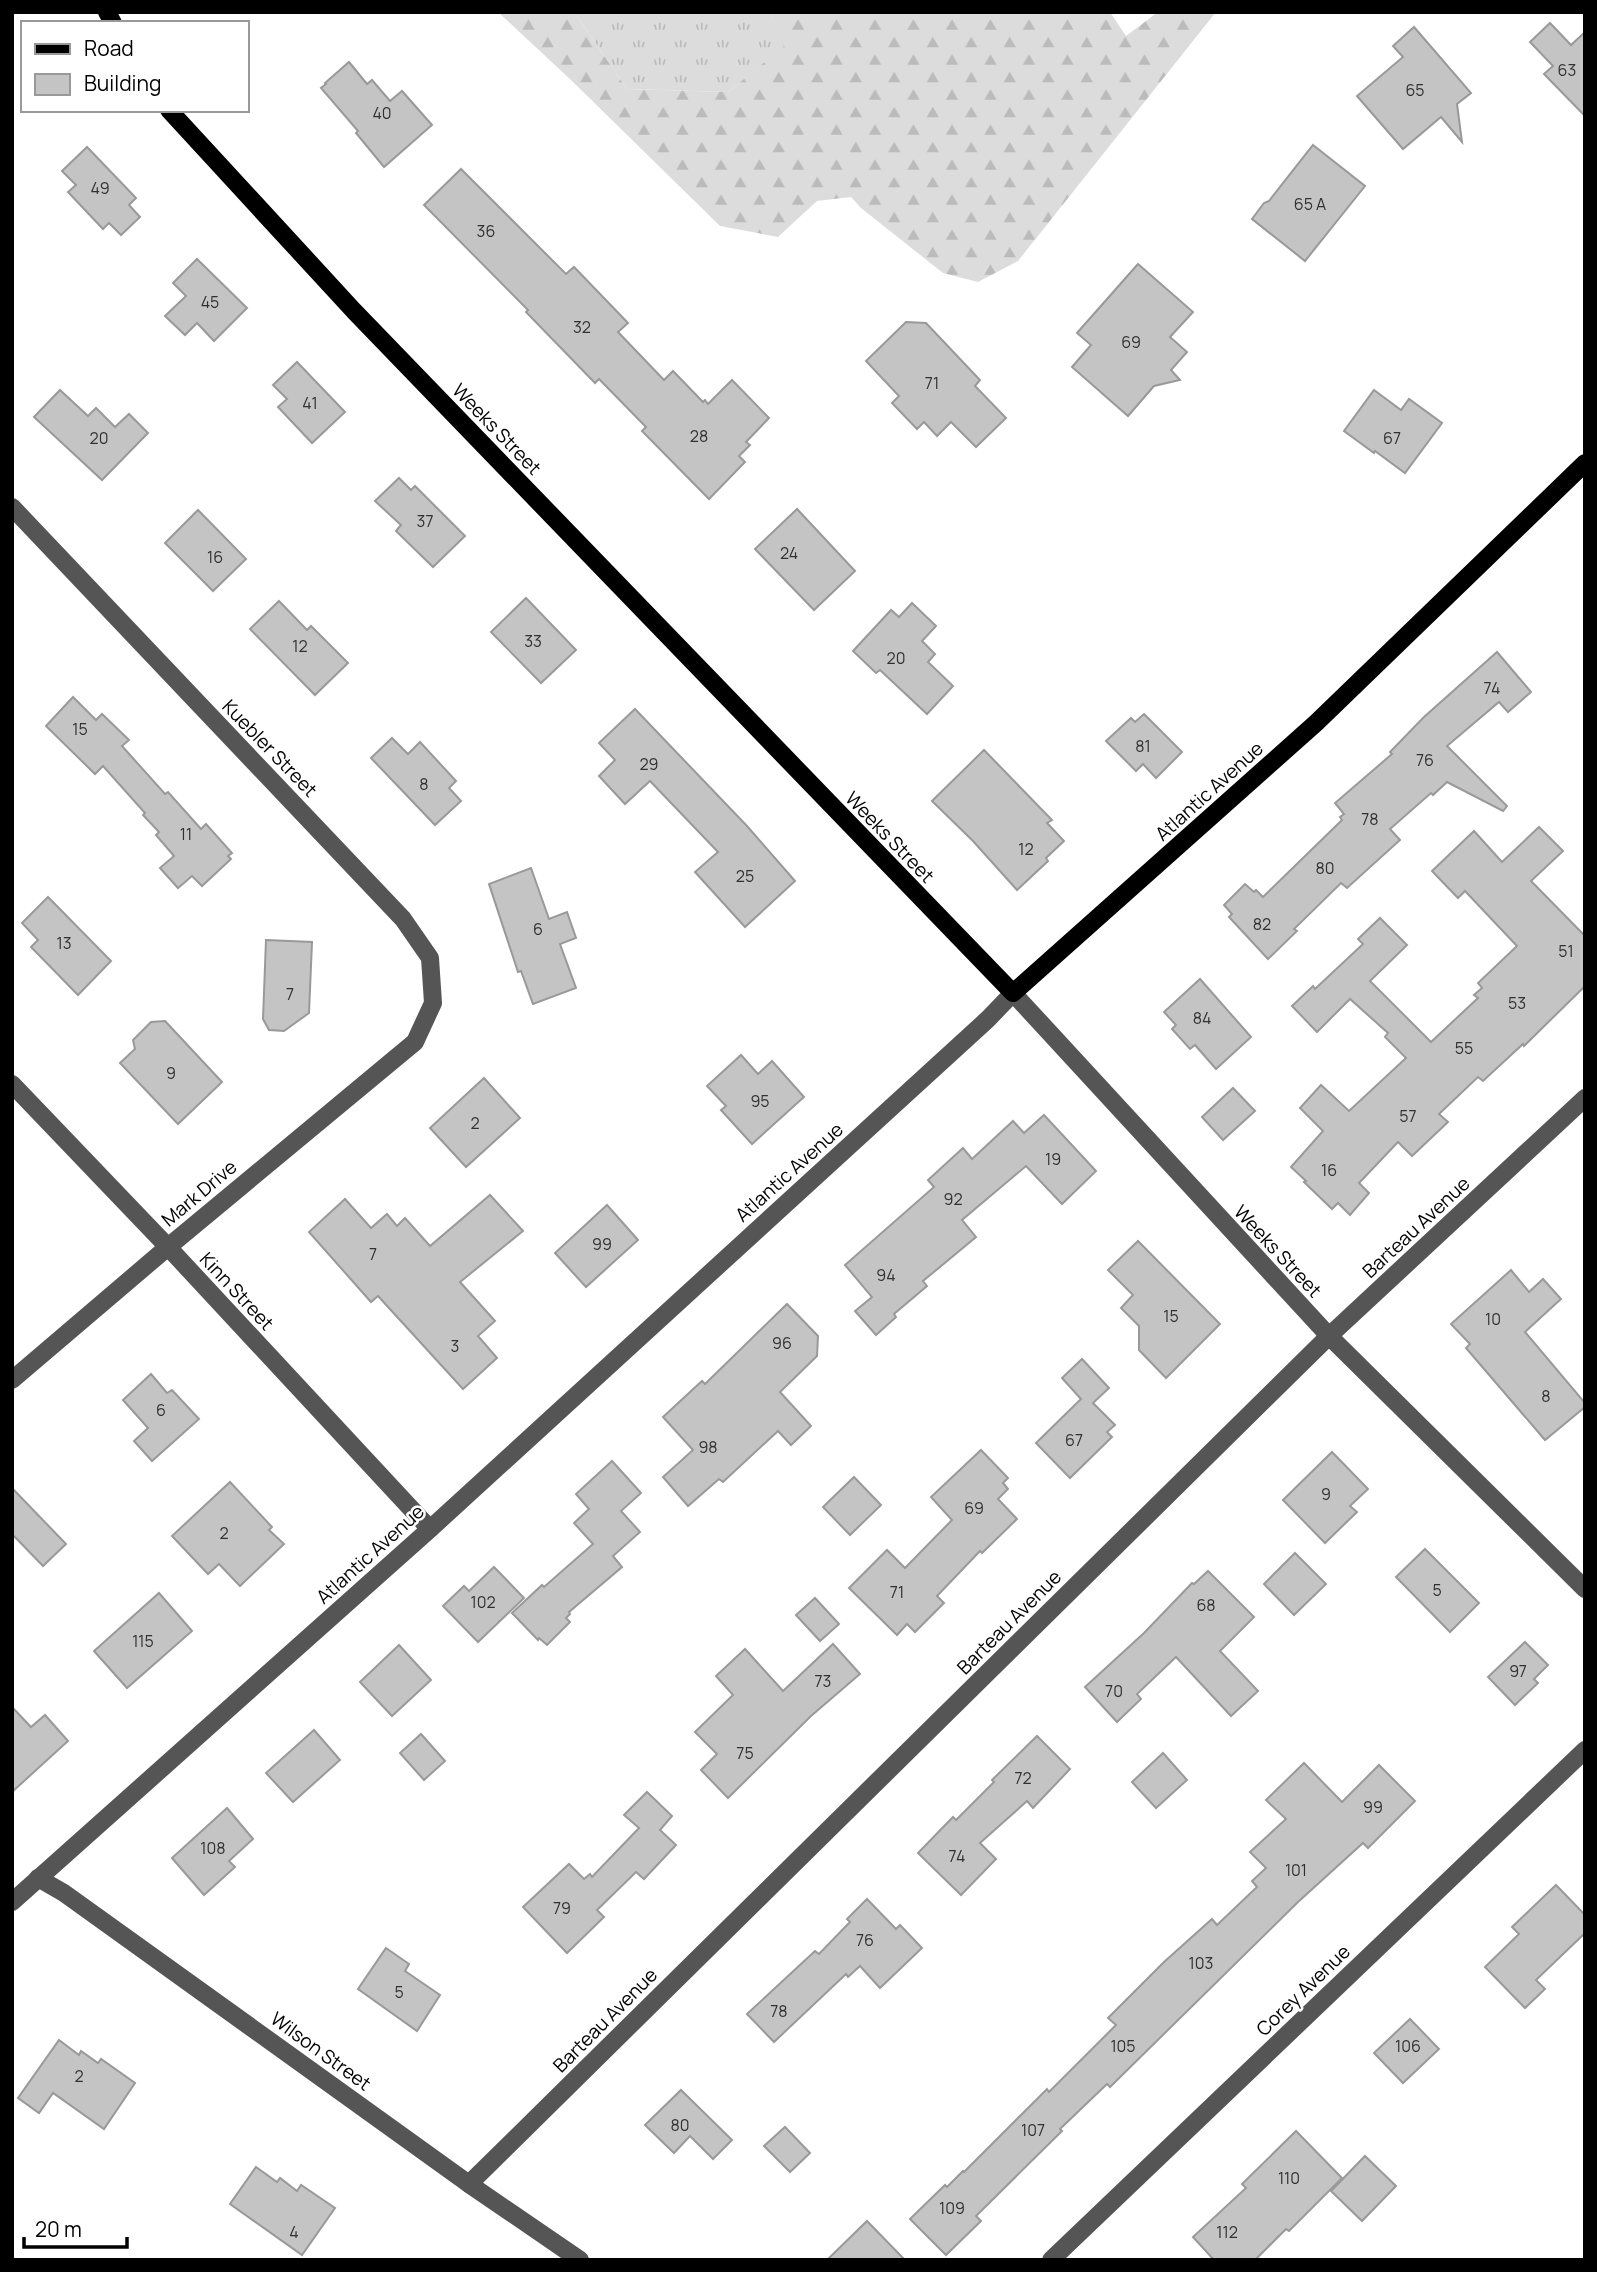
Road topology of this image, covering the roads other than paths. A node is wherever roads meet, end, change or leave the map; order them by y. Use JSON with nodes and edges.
{"nodes":[{"id":1,"x":171,"y":112,"type":"edge"},
{"id":2,"x":1585,"y":463,"type":"edge"},
{"id":3,"x":12,"y":507,"type":"edge"},
{"id":4,"x":1013,"y":993,"type":"junction"},
{"id":5,"x":415,"y":1042,"type":"joint"},
{"id":6,"x":12,"y":1084,"type":"edge"},
{"id":7,"x":1585,"y":1098,"type":"edge"},
{"id":8,"x":167,"y":1247,"type":"junction"},
{"id":9,"x":1329,"y":1336,"type":"junction"},
{"id":10,"x":12,"y":1380,"type":"edge"},
{"id":11,"x":430,"y":1529,"type":"junction"},
{"id":12,"x":1585,"y":1588,"type":"edge"},
{"id":13,"x":1585,"y":1750,"type":"edge"},
{"id":14,"x":38,"y":1878,"type":"junction"},
{"id":15,"x":12,"y":1902,"type":"edge"},
{"id":16,"x":469,"y":2184,"type":"junction"},
{"id":17,"x":580,"y":2260,"type":"edge"},
{"id":18,"x":1051,"y":2260,"type":"edge"}],
"edges":[{"from":1,"to":4,"type":"main road","name":"Weeks Street"},
{"from":2,"to":4,"type":"main road","name":"Atlantic Avenue"},
{"from":3,"to":5,"type":"street","name":"Kuebler Street"},
{"from":4,"to":9,"type":"street","name":"Weeks Street"},
{"from":4,"to":11,"type":"street","name":"Atlantic Avenue"},
{"from":5,"to":8,"type":"street","name":"Mark Drive"},
{"from":6,"to":8,"type":"street","name":"Kinn Street"},
{"from":7,"to":9,"type":"street","name":"Barteau Avenue"},
{"from":8,"to":10,"type":"street","name":"Mark Drive"},
{"from":8,"to":11,"type":"street","name":"Kinn Street"},
{"from":9,"to":12,"type":"street","name":"Weeks Street"},
{"from":9,"to":16,"type":"street","name":"Barteau Avenue"},
{"from":11,"to":14,"type":"street","name":"Atlantic Avenue"},
{"from":13,"to":18,"type":"street","name":"Corey Avenue"},
{"from":14,"to":15,"type":"street","name":"Atlantic Avenue"},
{"from":14,"to":16,"type":"street","name":"Wilson Street"},
{"from":16,"to":17,"type":"street","name":"Wilson Street"}]}
